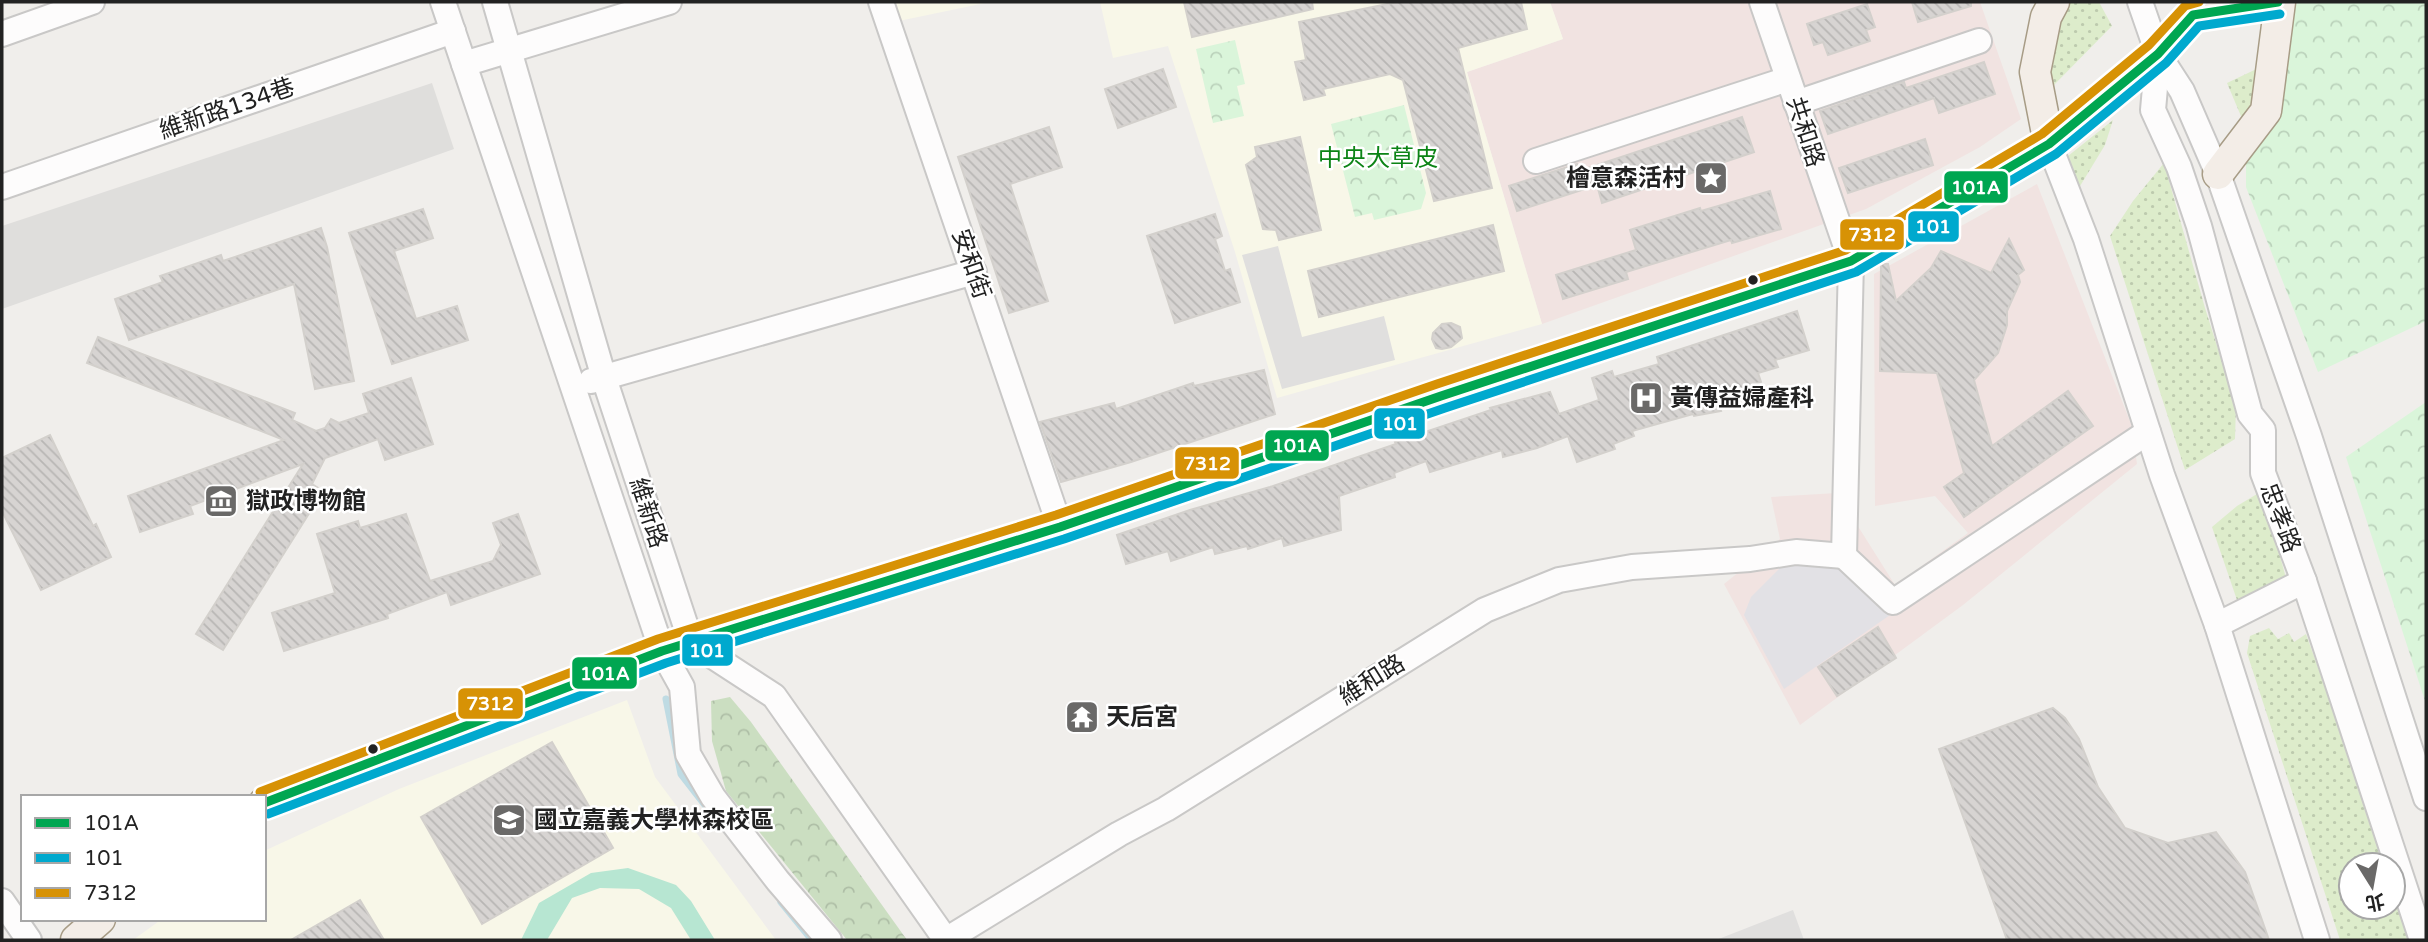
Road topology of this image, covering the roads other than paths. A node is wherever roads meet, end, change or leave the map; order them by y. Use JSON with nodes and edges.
{"nodes":[{"id":1,"x":443,"y":2,"type":"edge"},
{"id":2,"x":495,"y":2,"type":"edge"},
{"id":3,"x":669,"y":2,"type":"edge"},
{"id":4,"x":881,"y":2,"type":"edge"},
{"id":5,"x":1762,"y":2,"type":"edge"},
{"id":6,"x":2054,"y":2,"type":"edge"},
{"id":7,"x":2140,"y":2,"type":"edge"},
{"id":8,"x":2279,"y":2,"type":"edge"},
{"id":9,"x":76,"y":4,"type":"edge"},
{"id":10,"x":2194,"y":9,"type":"edge"},
{"id":11,"x":453,"y":31,"type":"junction"},
{"id":12,"x":2,"y":34,"type":"edge"},
{"id":13,"x":1979,"y":41,"type":"dead end"},
{"id":14,"x":509,"y":51,"type":"junction"},
{"id":15,"x":2158,"y":54,"type":"junction"},
{"id":16,"x":464,"y":64,"type":"junction"},
{"id":17,"x":1788,"y":79,"type":"junction"},
{"id":18,"x":1796,"y":103,"type":"junction"},
{"id":19,"x":2049,"y":144,"type":"junction"},
{"id":20,"x":1536,"y":161,"type":"dead end"},
{"id":21,"x":2218,"y":174,"type":"junction"},
{"id":22,"x":2,"y":187,"type":"edge"},
{"id":23,"x":1851,"y":261,"type":"junction"},
{"id":24,"x":974,"y":272,"type":"junction"},
{"id":25,"x":604,"y":378,"type":"junction"},
{"id":26,"x":573,"y":386,"type":"junction"},
{"id":27,"x":2148,"y":432,"type":"junction"},
{"id":28,"x":1060,"y":527,"type":"junction"},
{"id":29,"x":1844,"y":556,"type":"junction"},
{"id":30,"x":2304,"y":581,"type":"junction"},
{"id":31,"x":2217,"y":625,"type":"junction"},
{"id":32,"x":691,"y":642,"type":"junction"},
{"id":33,"x":662,"y":651,"type":"junction"},
{"id":34,"x":2426,"y":798,"type":"edge"},
{"id":35,"x":266,"y":802,"type":"edge"},
{"id":36,"x":2,"y":901,"type":"edge"},
{"id":37,"x":98,"y":921,"type":"edge"},
{"id":38,"x":29,"y":940,"type":"edge"},
{"id":39,"x":76,"y":940,"type":"edge"},
{"id":40,"x":830,"y":940,"type":"edge"},
{"id":41,"x":946,"y":940,"type":"edge"},
{"id":42,"x":2317,"y":940,"type":"edge"},
{"id":43,"x":2422,"y":940,"type":"edge"}],
"edges":[{"from":1,"to":11,"type":"street","name":"維新路"},
{"from":2,"to":14,"type":"street","name":"維新路"},
{"from":3,"to":14,"type":"street"},
{"from":4,"to":24,"type":"street","name":"安和街"},
{"from":5,"to":17,"type":"street","name":"共和路"},
{"from":6,"to":19,"type":"main road"},
{"from":7,"to":15,"type":"street","name":"忠孝路"},
{"from":8,"to":10,"type":"main road"},
{"from":8,"to":21,"type":"main road"},
{"from":9,"to":12,"type":"street"},
{"from":10,"to":15,"type":"main road"},
{"from":11,"to":16,"type":"street","name":"維新路"},
{"from":11,"to":22,"type":"street","name":"維新路134巷"},
{"from":13,"to":18,"type":"street"},
{"from":14,"to":16,"type":"street"},
{"from":14,"to":25,"type":"street","name":"維新路"},
{"from":15,"to":19,"type":"main road"},
{"from":15,"to":21,"type":"street","name":"忠孝路"},
{"from":15,"to":30,"type":"street","name":"忠孝路"},
{"from":16,"to":26,"type":"street","name":"維新路"},
{"from":17,"to":18,"type":"street","name":"共和路"},
{"from":17,"to":20,"type":"street"},
{"from":18,"to":23,"type":"street","name":"共和路"},
{"from":19,"to":23,"type":"main road"},
{"from":19,"to":27,"type":"street"},
{"from":21,"to":34,"type":"street","name":"忠孝路"},
{"from":23,"to":28,"type":"main road"},
{"from":23,"to":29,"type":"street"},
{"from":24,"to":25,"type":"street"},
{"from":24,"to":28,"type":"street","name":"安和街"},
{"from":25,"to":26,"type":"street"},
{"from":25,"to":32,"type":"street","name":"維新路"},
{"from":26,"to":33,"type":"street","name":"維新路"},
{"from":27,"to":29,"type":"street"},
{"from":27,"to":31,"type":"street"},
{"from":28,"to":32,"type":"main road"},
{"from":29,"to":41,"type":"street","name":"維和路"},
{"from":30,"to":31,"type":"street"},
{"from":30,"to":43,"type":"street","name":"忠孝路"},
{"from":31,"to":42,"type":"street"},
{"from":32,"to":33,"type":"main road"},
{"from":32,"to":41,"type":"street"},
{"from":33,"to":35,"type":"main road"},
{"from":33,"to":40,"type":"street","name":"維新路"},
{"from":36,"to":38,"type":"street"},
{"from":37,"to":39,"type":"main road"}]}
